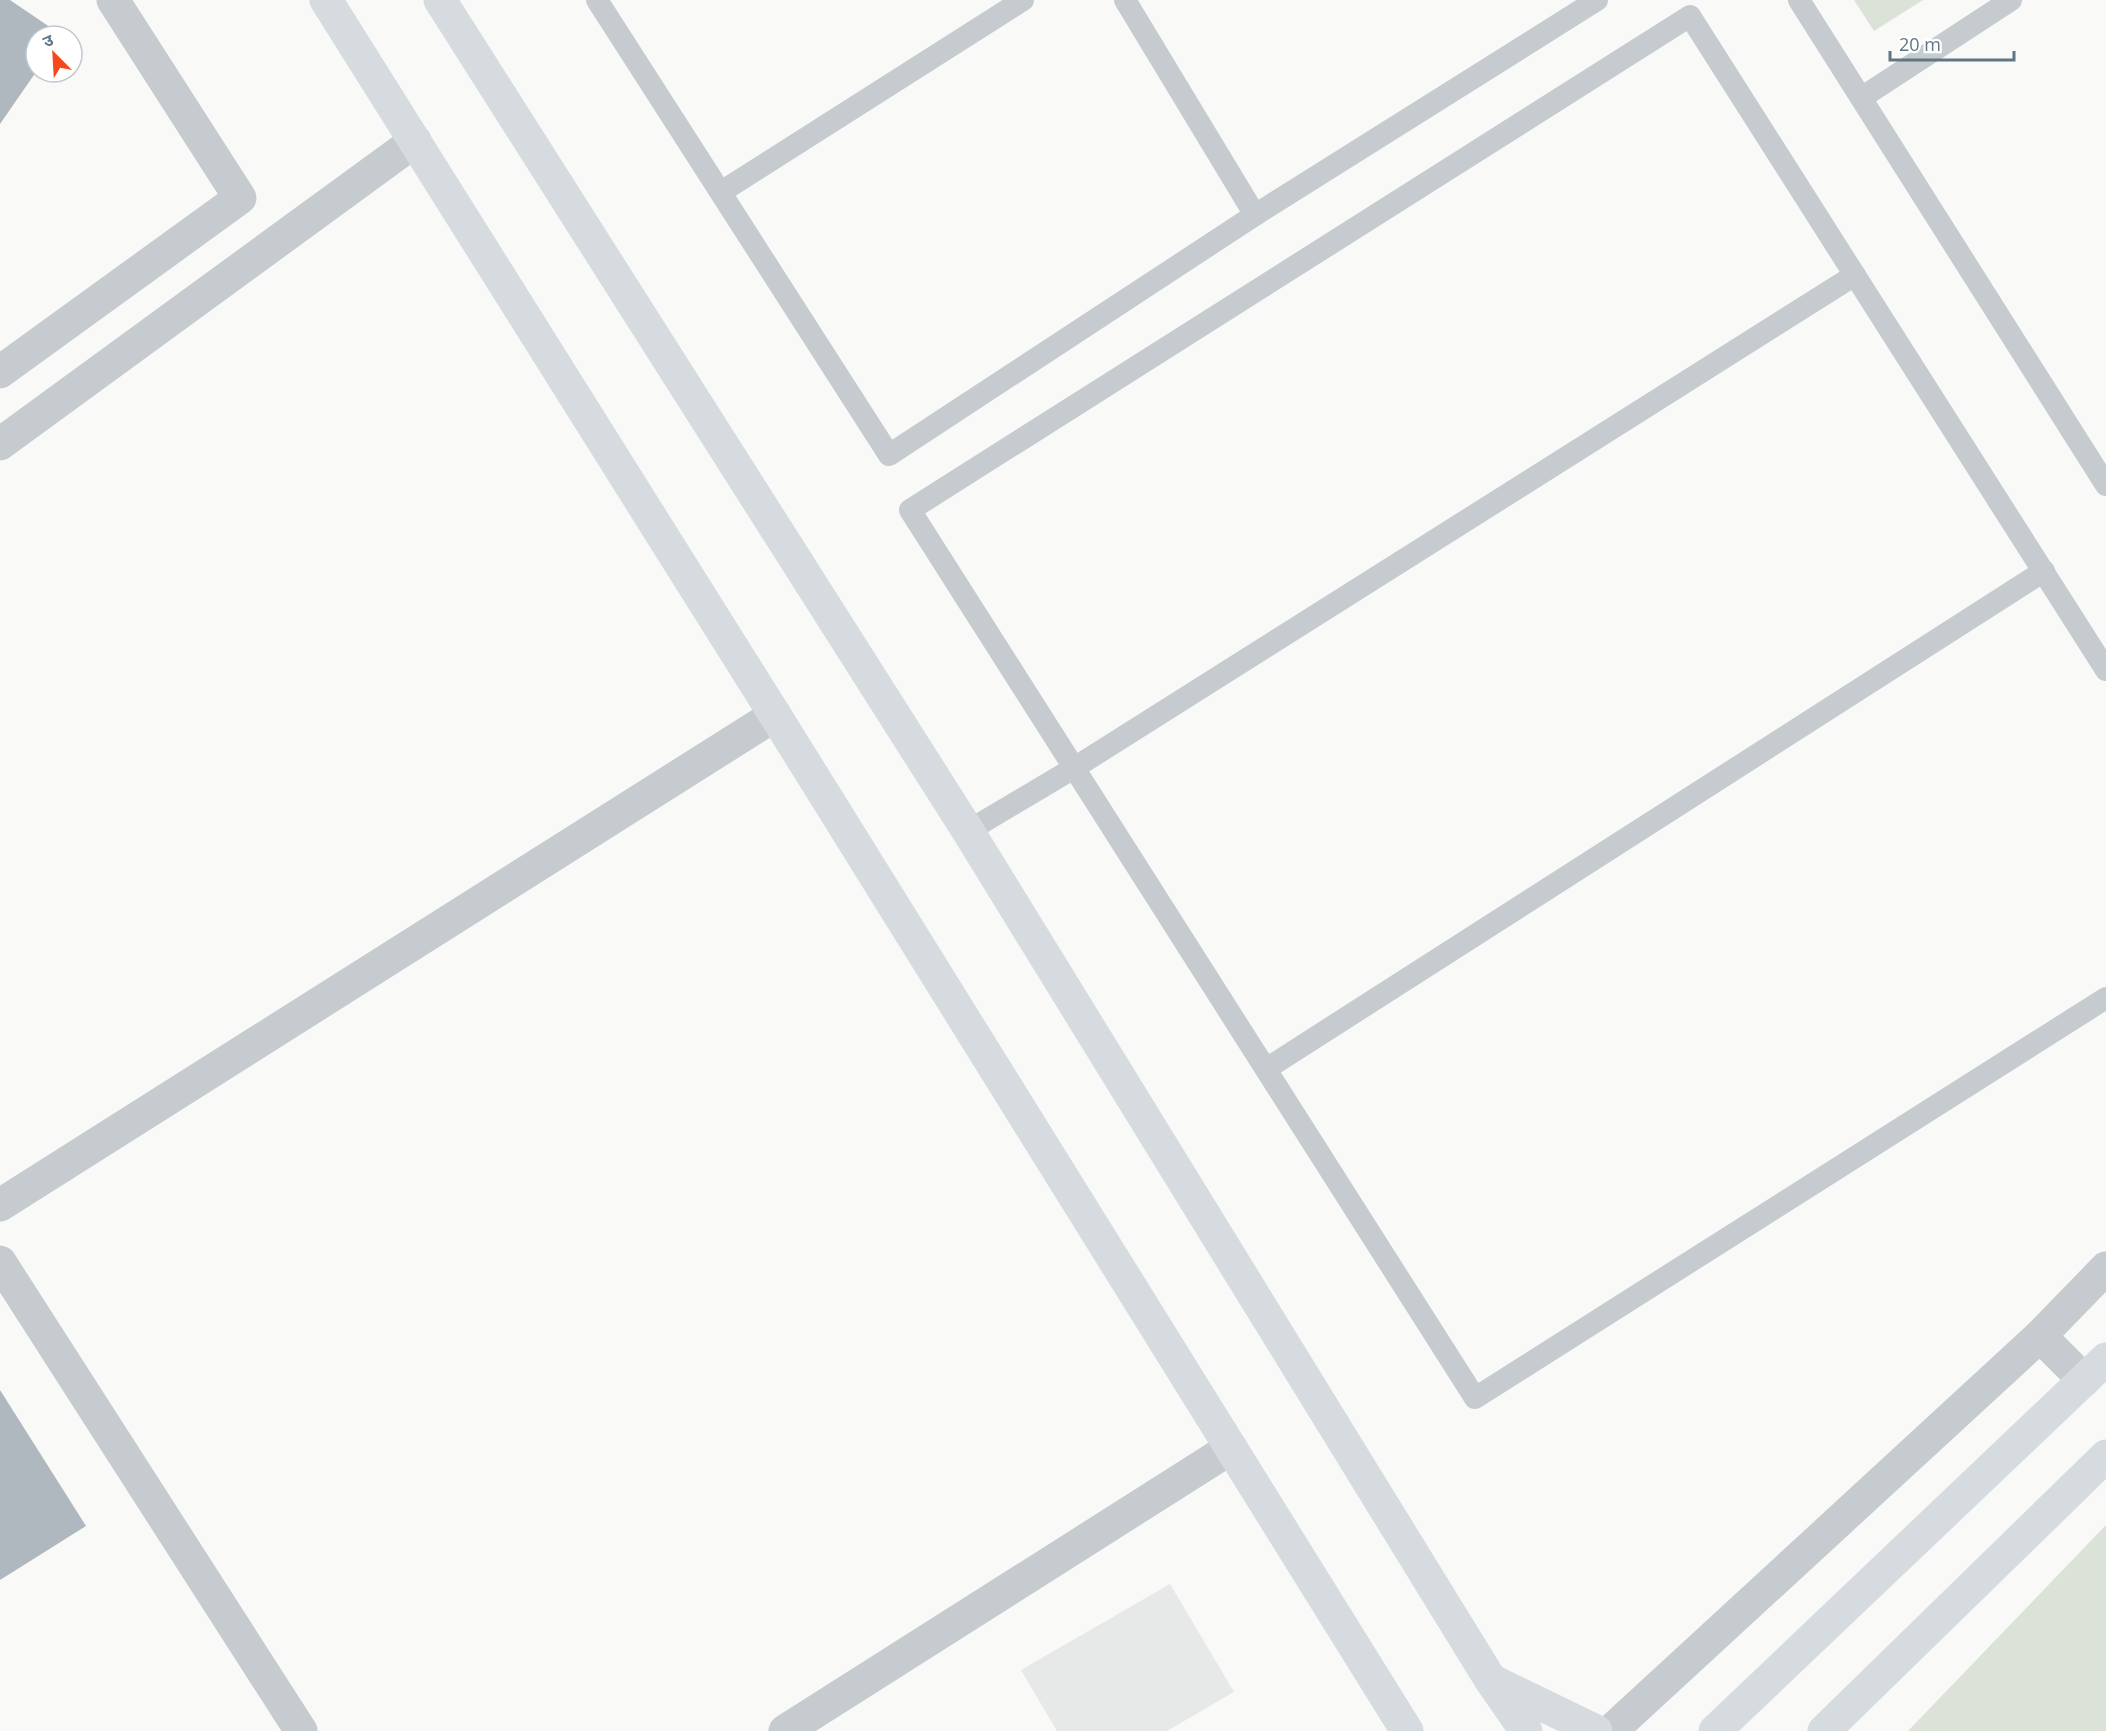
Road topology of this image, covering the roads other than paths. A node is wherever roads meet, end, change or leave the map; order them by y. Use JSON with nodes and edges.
{"nodes":[{"id":1,"x":113,"y":0,"type":"edge"},
{"id":2,"x":326,"y":0,"type":"edge"},
{"id":3,"x":440,"y":0,"type":"edge"},
{"id":4,"x":597,"y":0,"type":"edge"},
{"id":5,"x":1023,"y":0,"type":"edge"},
{"id":6,"x":1125,"y":0,"type":"edge"},
{"id":7,"x":1597,"y":0,"type":"edge"},
{"id":8,"x":1799,"y":0,"type":"edge"},
{"id":9,"x":2011,"y":0,"type":"edge"},
{"id":10,"x":1861,"y":98,"type":"junction"},
{"id":11,"x":415,"y":141,"type":"junction"},
{"id":12,"x":721,"y":192,"type":"junction"},
{"id":13,"x":1255,"y":215,"type":"junction"},
{"id":14,"x":1856,"y":275,"type":"junction"},
{"id":15,"x":0,"y":372,"type":"edge"},
{"id":16,"x":0,"y":444,"type":"edge"},
{"id":17,"x":2106,"y":485,"type":"edge"},
{"id":18,"x":2044,"y":572,"type":"junction"},
{"id":19,"x":2106,"y":670,"type":"edge"},
{"id":20,"x":775,"y":715,"type":"junction"},
{"id":21,"x":1074,"y":768,"type":"junction"},
{"id":22,"x":968,"y":831,"type":"junction"},
{"id":23,"x":2106,"y":998,"type":"edge"},
{"id":24,"x":1266,"y":1069,"type":"junction"},
{"id":25,"x":0,"y":1205,"type":"edge"},
{"id":26,"x":0,"y":1262,"type":"edge"},
{"id":27,"x":2106,"y":1268,"type":"edge"},
{"id":28,"x":2040,"y":1336,"type":"junction"},
{"id":29,"x":2095,"y":1370,"type":"edge"},
{"id":30,"x":1231,"y":1448,"type":"junction"},
{"id":31,"x":2106,"y":1456,"type":"edge"},
{"id":32,"x":1490,"y":1679,"type":"junction"},
{"id":33,"x":1726,"y":1721,"type":"edge"},
{"id":34,"x":301,"y":1731,"type":"edge"},
{"id":35,"x":785,"y":1731,"type":"edge"},
{"id":36,"x":1407,"y":1731,"type":"edge"},
{"id":37,"x":1526,"y":1731,"type":"edge"},
{"id":38,"x":1596,"y":1731,"type":"edge"},
{"id":39,"x":1611,"y":1731,"type":"edge"},
{"id":40,"x":1691,"y":1731,"type":"edge"},
{"id":41,"x":1824,"y":1731,"type":"edge"}],
"edges":[{"from":1,"to":15,"type":"street"},
{"from":2,"to":11,"type":"street"},
{"from":3,"to":22,"type":"street"},
{"from":4,"to":12,"type":"lane"},
{"from":5,"to":12,"type":"lane"},
{"from":6,"to":13,"type":"lane"},
{"from":7,"to":13,"type":"lane"},
{"from":8,"to":10,"type":"lane"},
{"from":9,"to":10,"type":"lane"},
{"from":10,"to":17,"type":"lane"},
{"from":11,"to":16,"type":"street"},
{"from":11,"to":20,"type":"street"},
{"from":12,"to":13,"type":"lane"},
{"from":14,"to":18,"type":"lane"},
{"from":14,"to":21,"type":"lane"},
{"from":14,"to":21,"type":"lane"},
{"from":18,"to":19,"type":"lane"},
{"from":18,"to":24,"type":"lane"},
{"from":20,"to":25,"type":"street"},
{"from":20,"to":30,"type":"street"},
{"from":21,"to":22,"type":"lane"},
{"from":21,"to":24,"type":"lane"},
{"from":22,"to":32,"type":"street"},
{"from":23,"to":24,"type":"lane"},
{"from":26,"to":34,"type":"street"},
{"from":27,"to":28,"type":"street"},
{"from":28,"to":29,"type":"street"},
{"from":28,"to":39,"type":"street"},
{"from":29,"to":33,"type":"street"},
{"from":30,"to":35,"type":"street"},
{"from":30,"to":36,"type":"street"},
{"from":31,"to":41,"type":"street"},
{"from":32,"to":37,"type":"street"},
{"from":32,"to":38,"type":"street"},
{"from":33,"to":40,"type":"street"}]}
